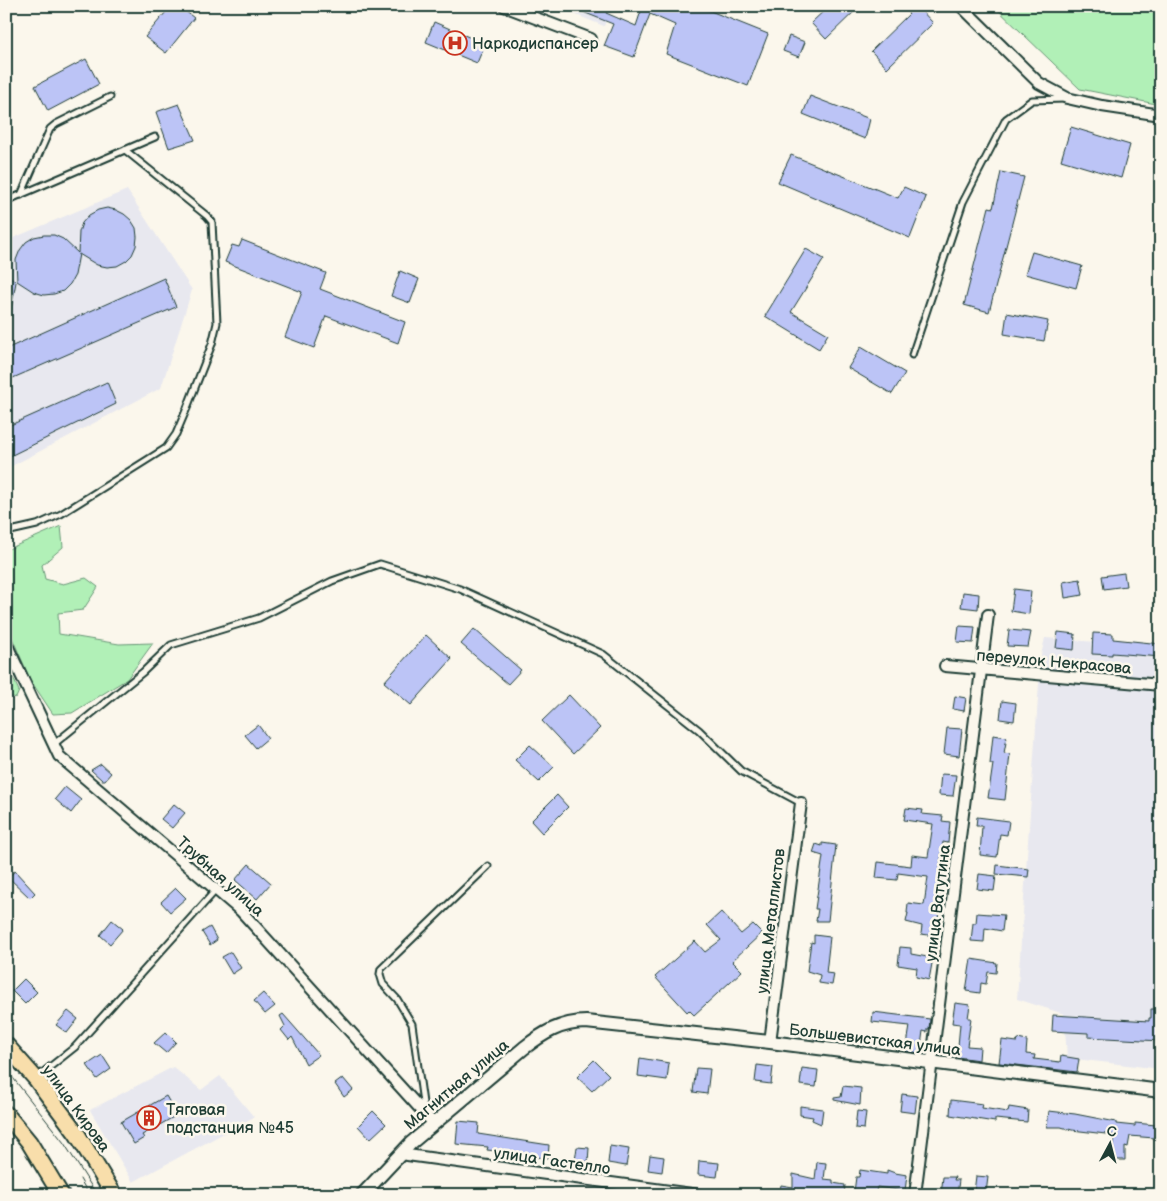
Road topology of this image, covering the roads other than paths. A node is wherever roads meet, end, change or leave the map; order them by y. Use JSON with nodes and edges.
{"nodes":[{"id":1,"x":504,"y":6,"type":"edge"},
{"id":2,"x":961,"y":6,"type":"edge"},
{"id":3,"x":591,"y":38,"type":"dead end"},
{"id":4,"x":110,"y":97,"type":"dead end"},
{"id":5,"x":1066,"y":98,"type":"junction"},
{"id":6,"x":1161,"y":115,"type":"edge"},
{"id":7,"x":155,"y":137,"type":"dead end"},
{"id":8,"x":125,"y":150,"type":"junction"},
{"id":9,"x":21,"y":195,"type":"junction"},
{"id":10,"x":6,"y":201,"type":"edge"},
{"id":11,"x":912,"y":355,"type":"dead end"},
{"id":12,"x":6,"y":532,"type":"edge"},
{"id":13,"x":988,"y":615,"type":"dead end"},
{"id":14,"x":6,"y":643,"type":"edge"},
{"id":15,"x":945,"y":666,"type":"dead end"},
{"id":16,"x":982,"y":670,"type":"junction"},
{"id":17,"x":1161,"y":685,"type":"edge"},
{"id":18,"x":54,"y":744,"type":"junction"},
{"id":19,"x":801,"y":803,"type":"joint"},
{"id":20,"x":488,"y":866,"type":"dead end"},
{"id":21,"x":216,"y":890,"type":"junction"},
{"id":22,"x":586,"y":1022,"type":"joint"},
{"id":23,"x":770,"y":1042,"type":"junction"},
{"id":24,"x":6,"y":1045,"type":"edge"},
{"id":25,"x":931,"y":1063,"type":"junction"},
{"id":26,"x":36,"y":1078,"type":"junction"},
{"id":27,"x":1161,"y":1091,"type":"edge"},
{"id":28,"x":424,"y":1112,"type":"junction"},
{"id":29,"x":6,"y":1114,"type":"edge"},
{"id":30,"x":434,"y":1124,"type":"junction"},
{"id":31,"x":400,"y":1154,"type":"junction"},
{"id":32,"x":61,"y":1195,"type":"edge"},
{"id":33,"x":114,"y":1195,"type":"edge"},
{"id":34,"x":362,"y":1195,"type":"edge"},
{"id":35,"x":699,"y":1195,"type":"edge"},
{"id":36,"x":915,"y":1195,"type":"edge"}],
"edges":[{"from":1,"to":3,"type":"street"},
{"from":2,"to":5,"type":"street"},
{"from":4,"to":9,"type":"lane"},
{"from":5,"to":6,"type":"street"},
{"from":5,"to":11,"type":"lane"},
{"from":7,"to":8,"type":"lane"},
{"from":8,"to":9,"type":"lane"},
{"from":8,"to":12,"type":"lane"},
{"from":9,"to":10,"type":"lane"},
{"from":13,"to":16,"type":"street","name":"улица Ватутина"},
{"from":14,"to":18,"type":"street","name":"Трубная улица"},
{"from":15,"to":16,"type":"street","name":"переулок Некрасова"},
{"from":16,"to":17,"type":"street","name":"переулок Некрасова"},
{"from":16,"to":25,"type":"street","name":"улица Ватутина"},
{"from":18,"to":19,"type":"lane"},
{"from":18,"to":21,"type":"street","name":"Трубная улица"},
{"from":19,"to":23,"type":"street","name":"улица Металлистов"},
{"from":20,"to":28,"type":"lane"},
{"from":21,"to":26,"type":"lane"},
{"from":21,"to":28,"type":"street","name":"Трубная улица"},
{"from":22,"to":23,"type":"street","name":"Большевистская улица"},
{"from":22,"to":30,"type":"street","name":"Магнитная улица"},
{"from":23,"to":25,"type":"street","name":"Большевистская улица"},
{"from":24,"to":26,"type":"main road","name":"улица Кирова"},
{"from":25,"to":27,"type":"street","name":"Большевистская улица"},
{"from":25,"to":36,"type":"street","name":"улица Ватутина"},
{"from":26,"to":33,"type":"main road","name":"улица Кирова"},
{"from":28,"to":30,"type":"street","name":"Трубная улица"},
{"from":29,"to":32,"type":"main road"},
{"from":30,"to":31,"type":"street","name":"Магнитная улица"},
{"from":31,"to":34,"type":"street","name":"Магнитная улица"},
{"from":31,"to":35,"type":"street","name":"улица Гастелло"}]}
